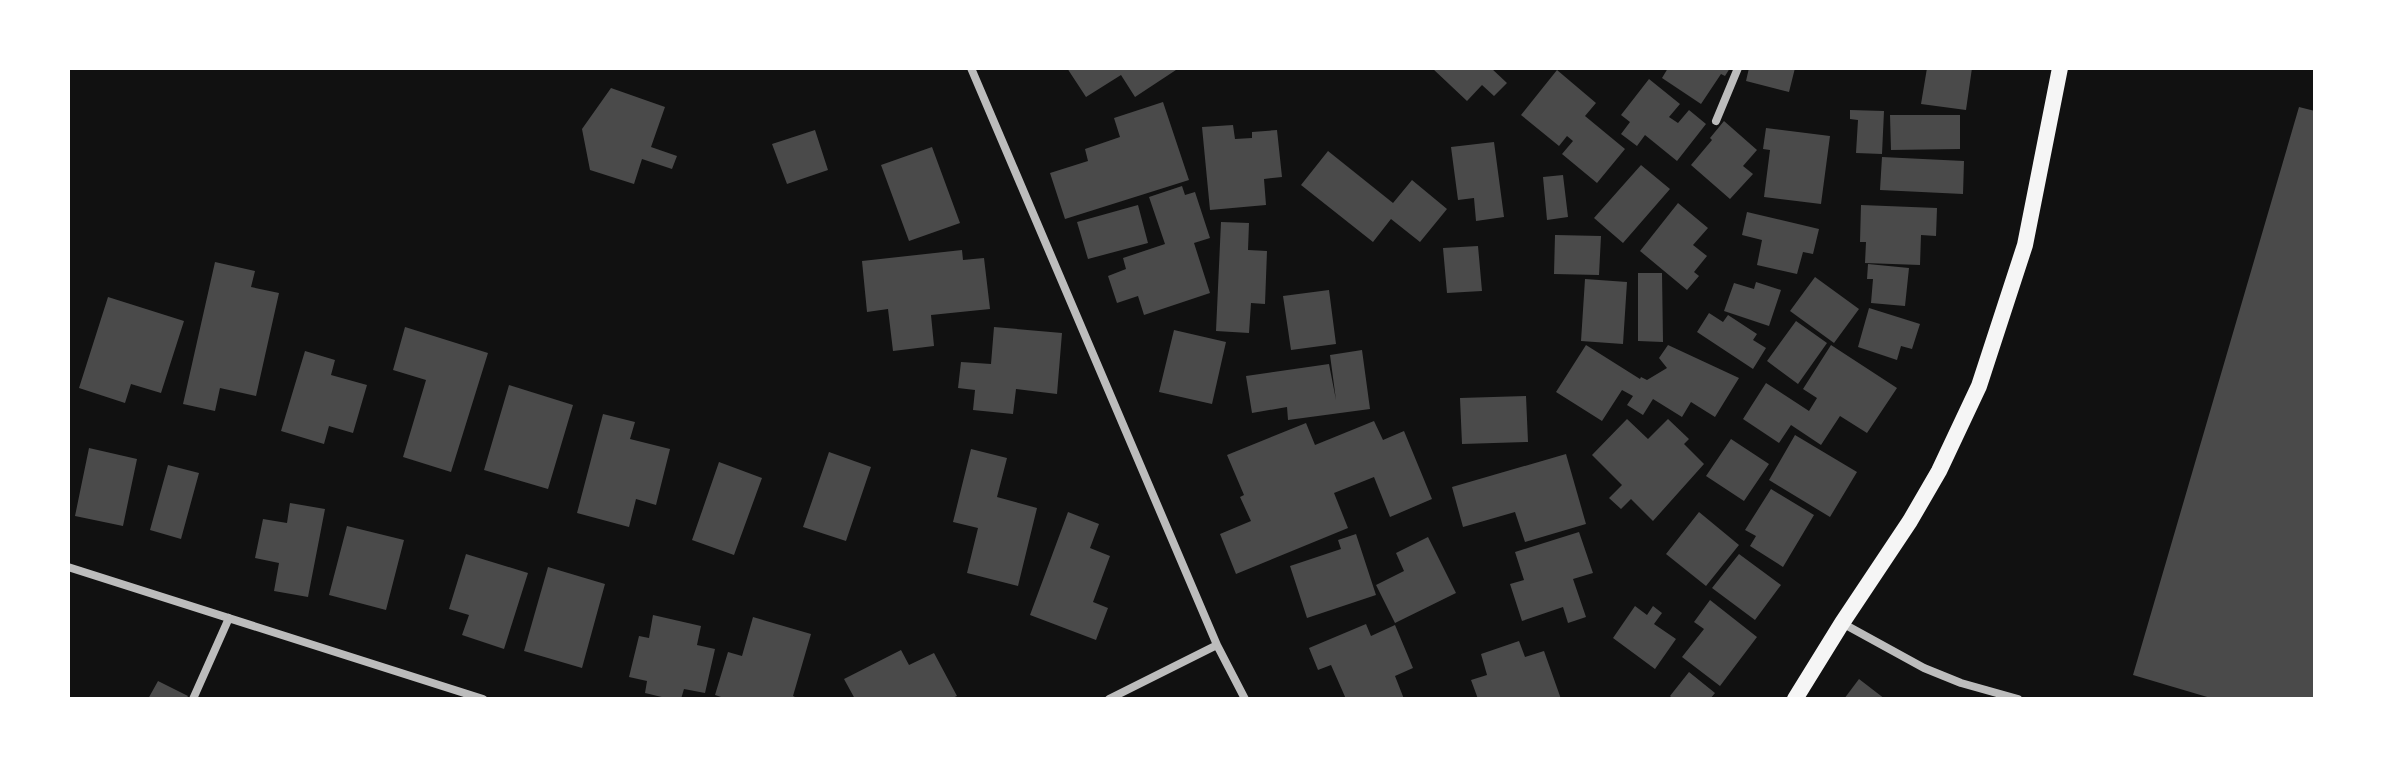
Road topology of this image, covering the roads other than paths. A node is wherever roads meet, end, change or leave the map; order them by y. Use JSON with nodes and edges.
{"nodes":[{"id":1,"x":971,"y":68,"type":"edge"},
{"id":2,"x":1738,"y":68,"type":"edge"},
{"id":3,"x":2060,"y":68,"type":"edge"},
{"id":4,"x":1716,"y":121,"type":"dead end"},
{"id":5,"x":68,"y":567,"type":"edge"},
{"id":6,"x":229,"y":618,"type":"junction"},
{"id":7,"x":1842,"y":623,"type":"junction"},
{"id":8,"x":1217,"y":645,"type":"junction"},
{"id":9,"x":193,"y":699,"type":"edge"},
{"id":10,"x":483,"y":699,"type":"edge"},
{"id":11,"x":1109,"y":699,"type":"edge"},
{"id":12,"x":1245,"y":699,"type":"edge"},
{"id":13,"x":1795,"y":699,"type":"edge"},
{"id":14,"x":2018,"y":699,"type":"edge"}],
"edges":[{"from":1,"to":8,"type":"street"},
{"from":2,"to":4,"type":"street"},
{"from":3,"to":7,"type":"main road"},
{"from":5,"to":6,"type":"street"},
{"from":6,"to":9,"type":"street"},
{"from":6,"to":10,"type":"street"},
{"from":7,"to":13,"type":"main road"},
{"from":7,"to":14,"type":"street"},
{"from":8,"to":11,"type":"street"},
{"from":8,"to":12,"type":"street"}]}
